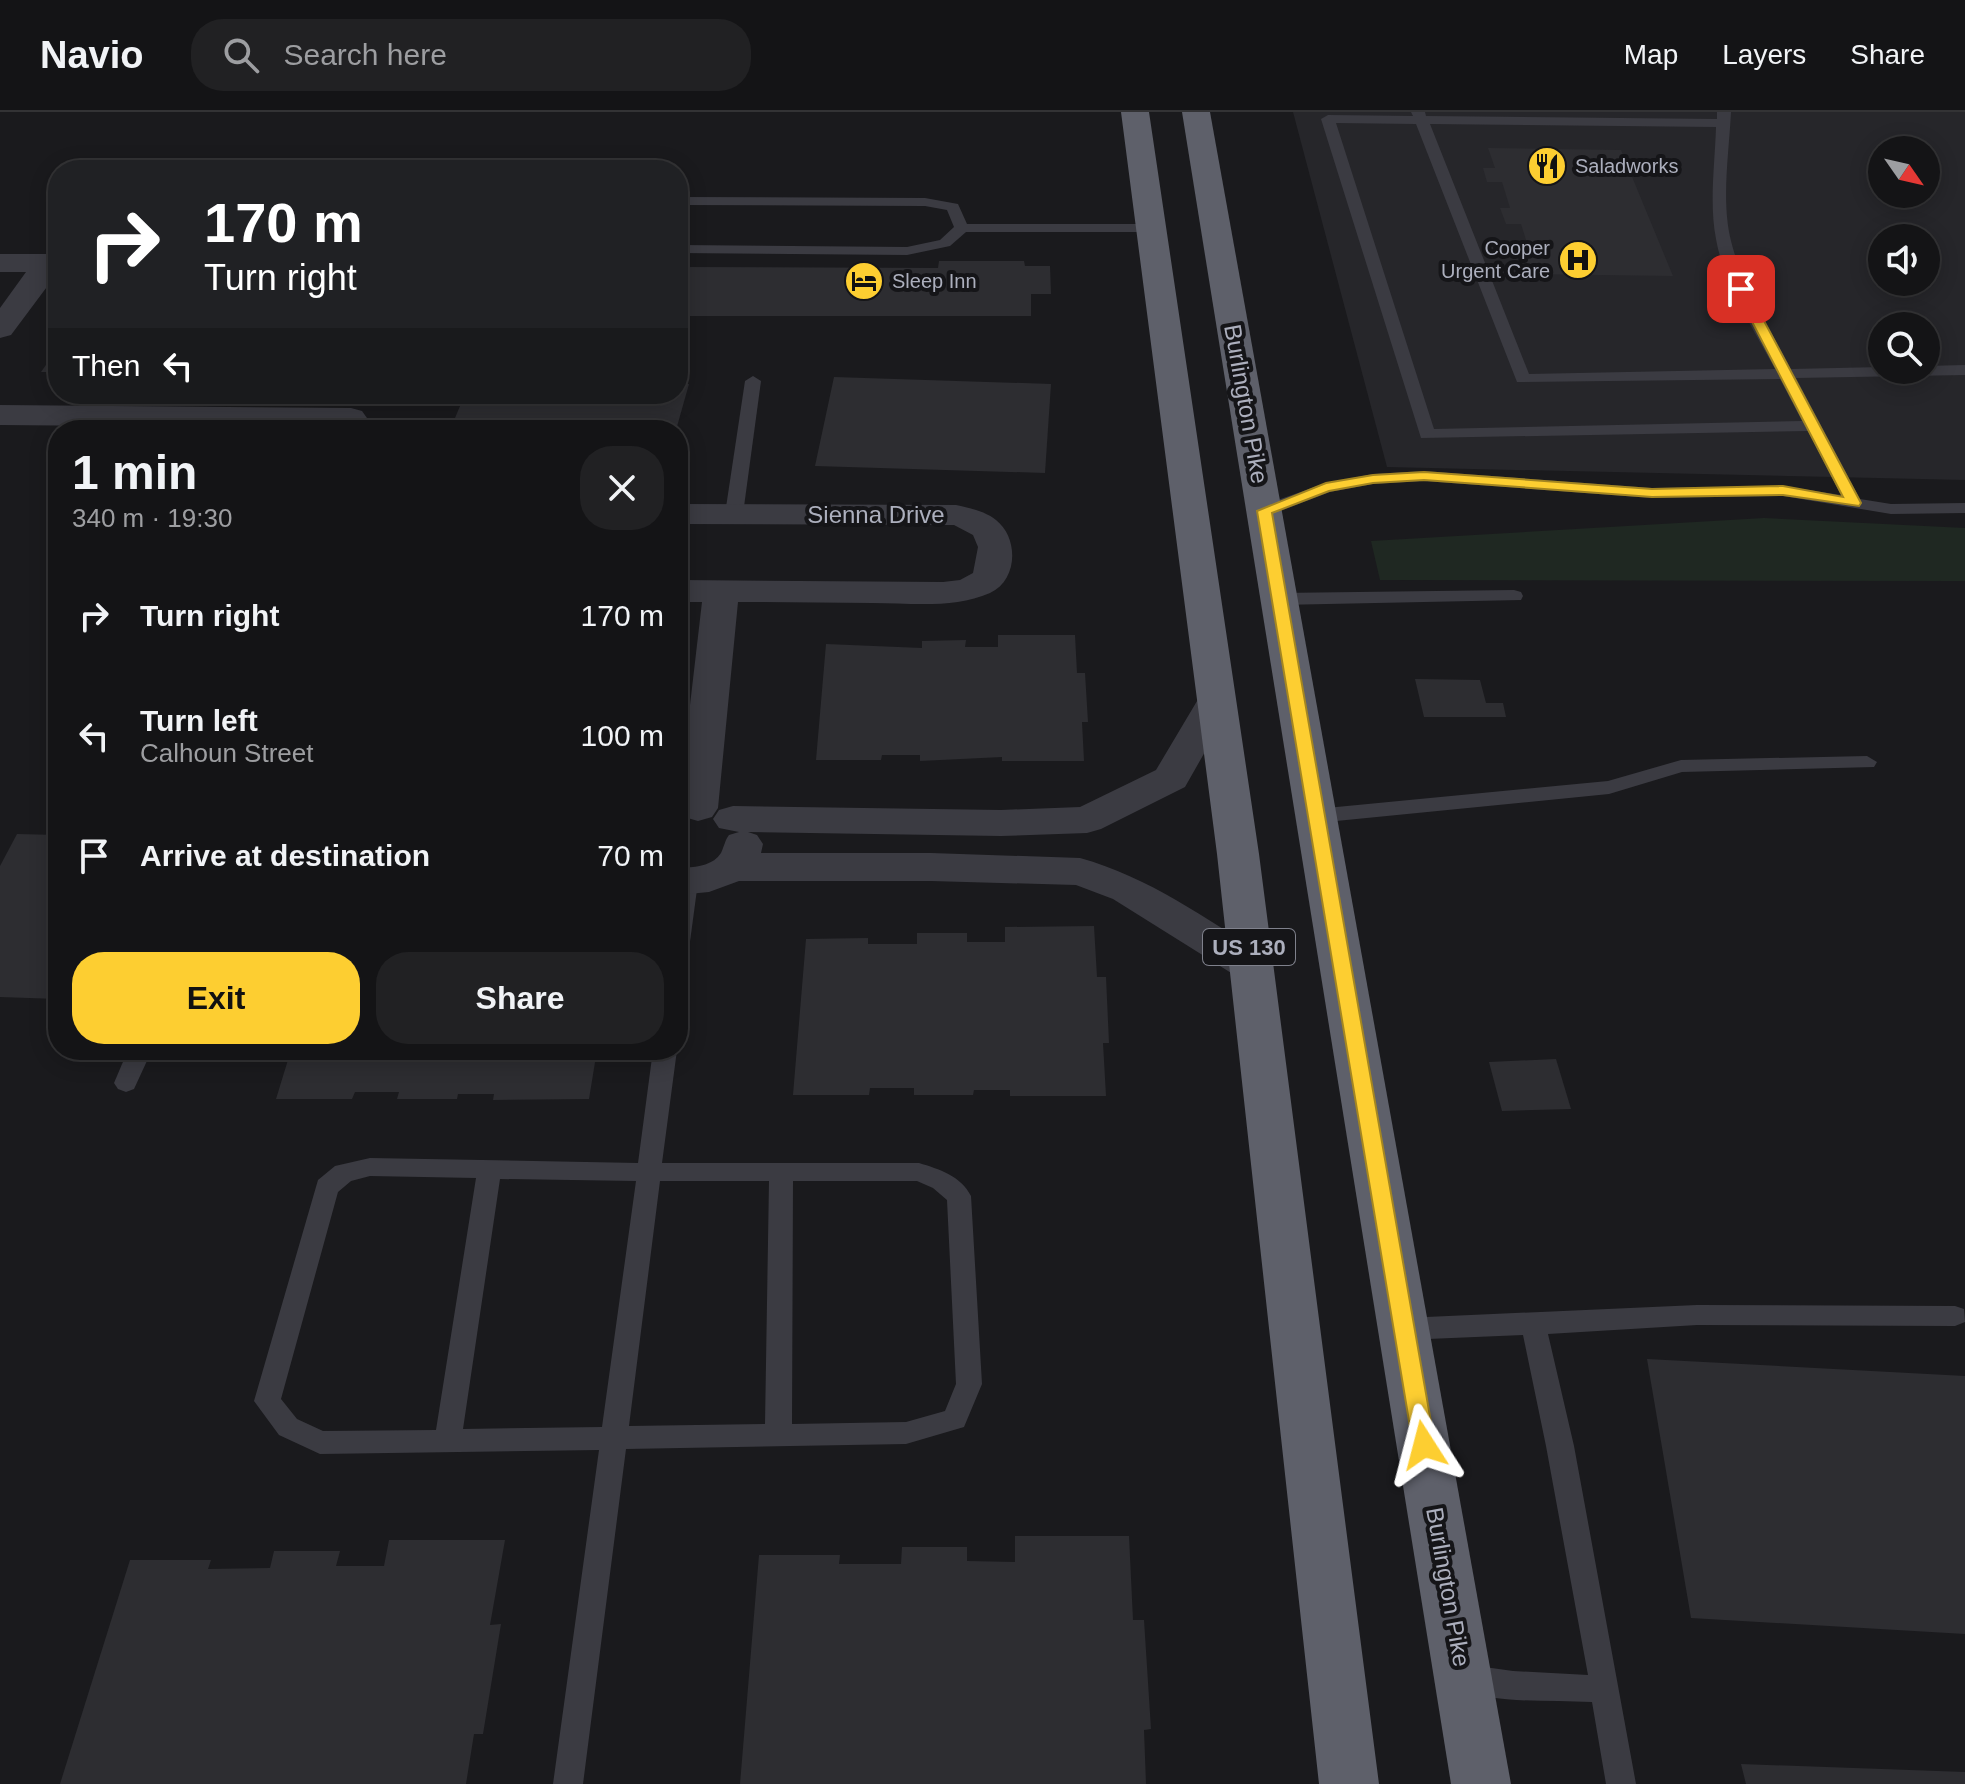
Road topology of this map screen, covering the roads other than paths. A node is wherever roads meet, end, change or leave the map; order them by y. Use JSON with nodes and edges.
{"nodes":[{"id":1,"x":1135,"y":112,"type":"edge"},
{"id":2,"x":1196,"y":112,"type":"edge"},
{"id":3,"x":1327,"y":115,"type":"edge"},
{"id":4,"x":1420,"y":116,"type":"edge"},
{"id":5,"x":1723,"y":117,"type":"edge"},
{"id":6,"x":688,"y":201,"type":"edge"},
{"id":7,"x":962,"y":228,"type":"junction"},
{"id":8,"x":1151,"y":228,"type":"junction"},
{"id":9,"x":688,"y":249,"type":"edge"},
{"id":10,"x":0,"y":263,"type":"edge"},
{"id":11,"x":48,"y":263,"type":"edge"},
{"id":12,"x":48,"y":269,"type":"edge"},
{"id":13,"x":0,"y":329,"type":"edge"},
{"id":14,"x":1965,"y":370,"type":"edge"},
{"id":15,"x":1784,"y":371,"type":"junction"},
{"id":16,"x":753,"y":381,"type":"dead end"},
{"id":17,"x":353,"y":414,"type":"edge"},
{"id":18,"x":0,"y":415,"type":"edge"},
{"id":19,"x":1813,"y":426,"type":"junction"},
{"id":20,"x":1854,"y":503,"type":"junction"},
{"id":21,"x":1965,"y":508,"type":"edge"},
{"id":22,"x":1264,"y":511,"type":"junction"},
{"id":23,"x":688,"y":514,"type":"edge"},
{"id":24,"x":734,"y":514,"type":"junction"},
{"id":25,"x":688,"y":591,"type":"edge"},
{"id":26,"x":721,"y":591,"type":"junction"},
{"id":27,"x":1514,"y":596,"type":"dead end"},
{"id":28,"x":1279,"y":599,"type":"junction"},
{"id":29,"x":1216,"y":699,"type":"junction"},
{"id":30,"x":1867,"y":762,"type":"dead end"},
{"id":31,"x":703,"y":813,"type":"edge"},
{"id":32,"x":1316,"y":816,"type":"junction"},
{"id":33,"x":731,"y":867,"type":"junction"},
{"id":34,"x":688,"y":880,"type":"edge"},
{"id":35,"x":1251,"y":966,"type":"junction"},
{"id":36,"x":136,"y":1060,"type":"edge"},
{"id":37,"x":664,"y":1060,"type":"edge"},
{"id":38,"x":126,"y":1083,"type":"dead end"},
{"id":39,"x":489,"y":1170,"type":"junction"},
{"id":40,"x":648,"y":1172,"type":"junction"},
{"id":41,"x":781,"y":1172,"type":"junction"},
{"id":42,"x":1955,"y":1316,"type":"dead end"},
{"id":43,"x":1533,"y":1324,"type":"junction"},
{"id":44,"x":1404,"y":1329,"type":"junction"},
{"id":45,"x":778,"y":1435,"type":"junction"},
{"id":46,"x":614,"y":1437,"type":"junction"},
{"id":47,"x":448,"y":1440,"type":"junction"},
{"id":48,"x":1463,"y":1678,"type":"junction"},
{"id":49,"x":1605,"y":1689,"type":"junction"},
{"id":50,"x":568,"y":1784,"type":"edge"},
{"id":51,"x":1349,"y":1784,"type":"edge"},
{"id":52,"x":1481,"y":1784,"type":"edge"},
{"id":53,"x":1621,"y":1784,"type":"edge"}],
"edges":[{"from":1,"to":8,"type":"highway","number":"US 130"},
{"from":2,"to":22,"type":"highway","name":"Burlington Pike"},
{"from":3,"to":4,"type":"lane"},
{"from":3,"to":19,"type":"lane"},
{"from":4,"to":5,"type":"lane"},
{"from":4,"to":15,"type":"lane"},
{"from":5,"to":15,"type":"lane"},
{"from":6,"to":7,"type":"lane"},
{"from":7,"to":8,"type":"lane"},
{"from":7,"to":9,"type":"lane"},
{"from":8,"to":29,"type":"highway","number":"US 130"},
{"from":10,"to":11,"type":"street"},
{"from":12,"to":13,"type":"street"},
{"from":14,"to":15,"type":"lane"},
{"from":15,"to":19,"type":"lane"},
{"from":16,"to":24,"type":"lane"},
{"from":17,"to":18,"type":"street"},
{"from":19,"to":20,"type":"lane"},
{"from":20,"to":21,"type":"lane"},
{"from":20,"to":22,"type":"lane"},
{"from":22,"to":28,"type":"highway","name":"Burlington Pike"},
{"from":23,"to":24,"type":"street","name":"Sienna Drive"},
{"from":24,"to":26,"type":"street","name":"Sienna Drive"},
{"from":25,"to":26,"type":"street","name":"Sienna Drive"},
{"from":26,"to":31,"type":"street"},
{"from":27,"to":28,"type":"lane"},
{"from":28,"to":32,"type":"highway","name":"Burlington Pike"},
{"from":29,"to":31,"type":"street"},
{"from":29,"to":35,"type":"highway","number":"US 130"},
{"from":30,"to":32,"type":"lane"},
{"from":31,"to":33,"type":"street"},
{"from":32,"to":44,"type":"highway","name":"Burlington Pike"},
{"from":33,"to":34,"type":"street"},
{"from":33,"to":35,"type":"street"},
{"from":35,"to":51,"type":"highway","number":"US 130"},
{"from":36,"to":38,"type":"lane"},
{"from":37,"to":40,"type":"lane"},
{"from":39,"to":40,"type":"lane"},
{"from":39,"to":47,"type":"lane"},
{"from":39,"to":47,"type":"lane"},
{"from":40,"to":41,"type":"lane"},
{"from":40,"to":46,"type":"lane"},
{"from":41,"to":45,"type":"lane"},
{"from":41,"to":45,"type":"lane"},
{"from":42,"to":43,"type":"lane"},
{"from":43,"to":44,"type":"lane"},
{"from":43,"to":49,"type":"lane"},
{"from":44,"to":48,"type":"highway","name":"Burlington Pike"},
{"from":45,"to":46,"type":"lane"},
{"from":46,"to":47,"type":"lane"},
{"from":46,"to":50,"type":"lane"},
{"from":48,"to":49,"type":"lane"},
{"from":48,"to":52,"type":"highway","name":"Burlington Pike"},
{"from":49,"to":53,"type":"lane"}]}
